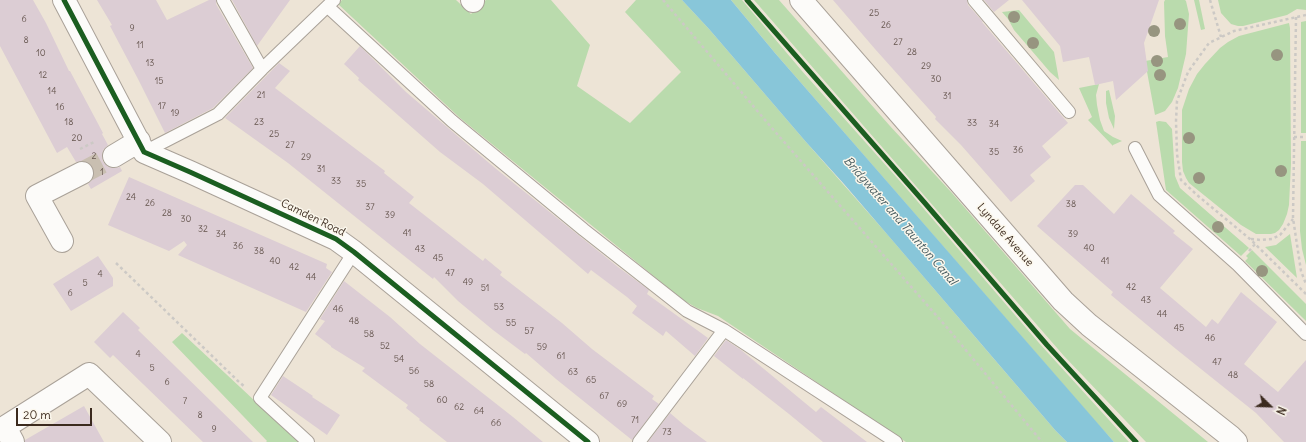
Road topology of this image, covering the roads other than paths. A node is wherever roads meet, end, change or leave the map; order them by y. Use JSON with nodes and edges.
{"nodes":[{"id":1,"x":64,"y":0,"type":"edge"},
{"id":2,"x":223,"y":0,"type":"edge"},
{"id":3,"x":801,"y":0,"type":"edge"},
{"id":4,"x":974,"y":0,"type":"edge"},
{"id":5,"x":331,"y":3,"type":"edge"},
{"id":6,"x":262,"y":69,"type":"junction"},
{"id":7,"x":1069,"y":112,"type":"dead end"},
{"id":8,"x":142,"y":147,"type":"junction"},
{"id":9,"x":1135,"y":148,"type":"dead end"},
{"id":10,"x":114,"y":156,"type":"tunnel mouth"},
{"id":11,"x":82,"y":173,"type":"tunnel mouth"},
{"id":12,"x":62,"y":241,"type":"dead end"},
{"id":13,"x":354,"y":252,"type":"junction"},
{"id":14,"x":724,"y":330,"type":"junction"},
{"id":15,"x":1306,"y":334,"type":"edge"},
{"id":16,"x":13,"y":442,"type":"edge"},
{"id":17,"x":160,"y":442,"type":"edge"},
{"id":18,"x":308,"y":442,"type":"edge"},
{"id":19,"x":588,"y":442,"type":"edge"},
{"id":20,"x":639,"y":442,"type":"edge"},
{"id":21,"x":896,"y":442,"type":"edge"},
{"id":22,"x":1236,"y":442,"type":"edge"}],
"edges":[{"from":1,"to":8,"type":"street"},
{"from":2,"to":6,"type":"lane"},
{"from":3,"to":22,"type":"street","name":"Lyndale Avenue"},
{"from":4,"to":7,"type":"lane"},
{"from":5,"to":6,"type":"lane"},
{"from":5,"to":14,"type":"lane"},
{"from":6,"to":8,"type":"lane"},
{"from":8,"to":10,"type":"street"},
{"from":8,"to":13,"type":"street","name":"Camden Road"},
{"from":9,"to":15,"type":"lane"},
{"from":11,"to":12,"type":"street"},
{"from":13,"to":18,"type":"lane"},
{"from":13,"to":19,"type":"street","name":"Camden Road"},
{"from":14,"to":20,"type":"lane"},
{"from":14,"to":21,"type":"lane"},
{"from":16,"to":17,"type":"street"}]}
